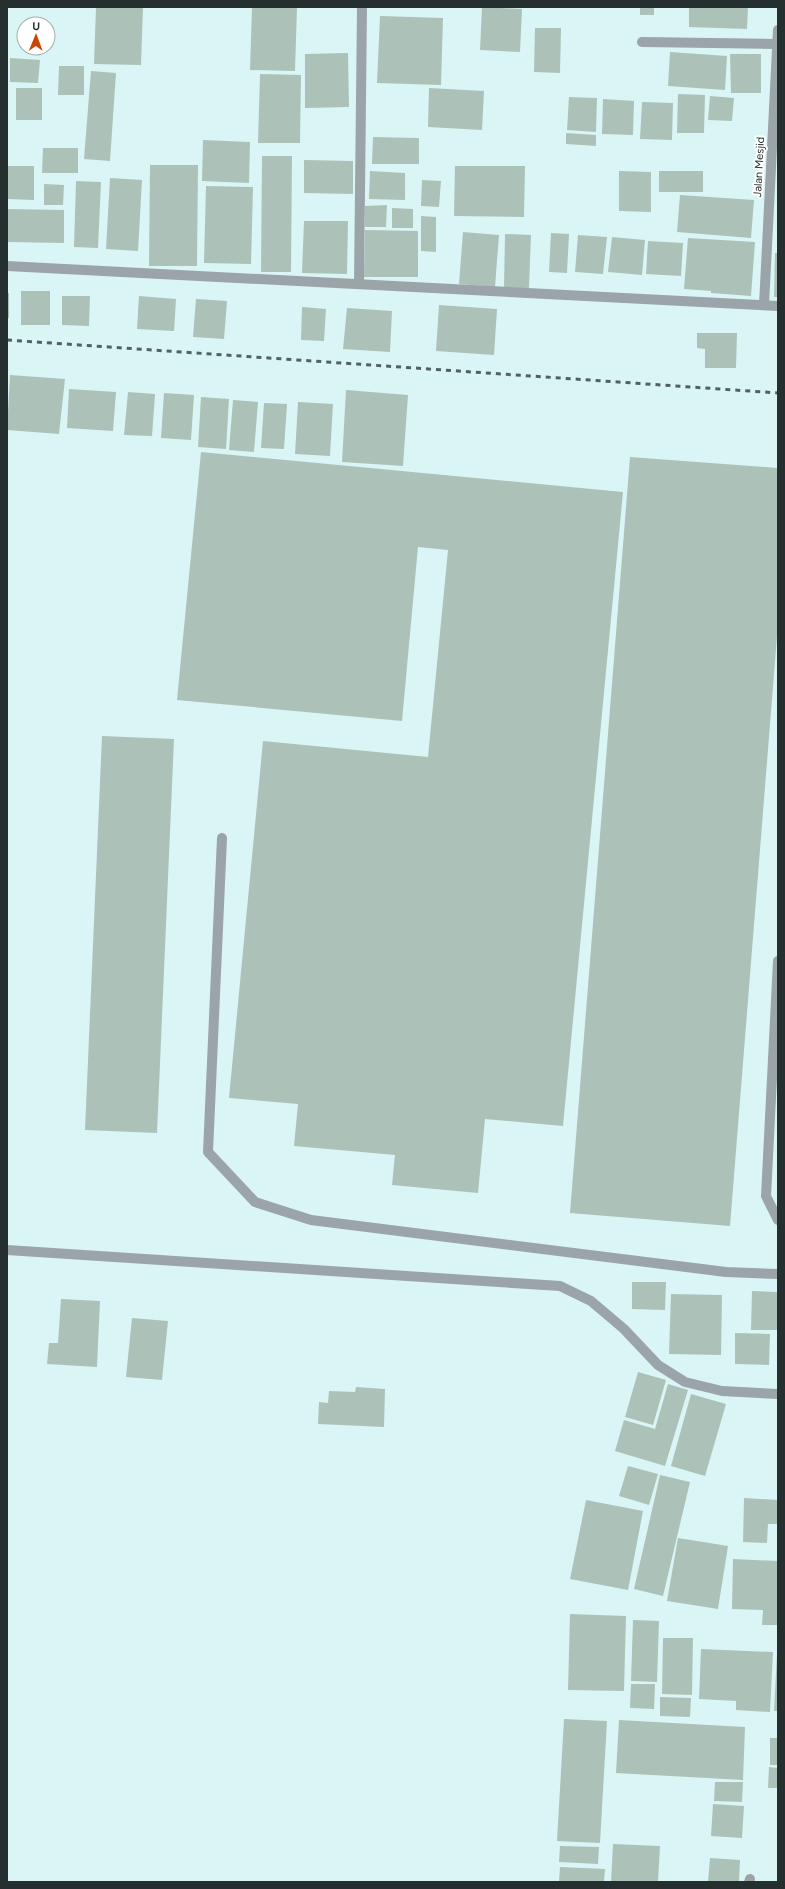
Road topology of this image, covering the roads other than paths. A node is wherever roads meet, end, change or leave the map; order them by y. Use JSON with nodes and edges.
{"nodes":[{"id":1,"x":362,"y":7,"type":"edge"},
{"id":2,"x":778,"y":30,"type":"edge"},
{"id":3,"x":642,"y":42,"type":"dead end"},
{"id":4,"x":777,"y":44,"type":"junction"},
{"id":5,"x":7,"y":266,"type":"edge"},
{"id":6,"x":358,"y":284,"type":"junction"},
{"id":7,"x":764,"y":305,"type":"junction"},
{"id":8,"x":778,"y":306,"type":"edge"},
{"id":9,"x":222,"y":838,"type":"dead end"},
{"id":10,"x":778,"y":961,"type":"edge"},
{"id":11,"x":778,"y":1220,"type":"edge"},
{"id":12,"x":7,"y":1250,"type":"edge"},
{"id":13,"x":778,"y":1274,"type":"edge"},
{"id":14,"x":778,"y":1394,"type":"edge"}],
"edges":[{"from":1,"to":6,"type":"street"},
{"from":2,"to":4,"type":"street","name":"Jalan Mesjid"},
{"from":3,"to":4,"type":"street"},
{"from":4,"to":7,"type":"street","name":"Jalan Mesjid"},
{"from":5,"to":6,"type":"street"},
{"from":6,"to":7,"type":"street"},
{"from":7,"to":8,"type":"street"},
{"from":9,"to":13,"type":"street"},
{"from":10,"to":11,"type":"street"},
{"from":12,"to":14,"type":"street"}]}
